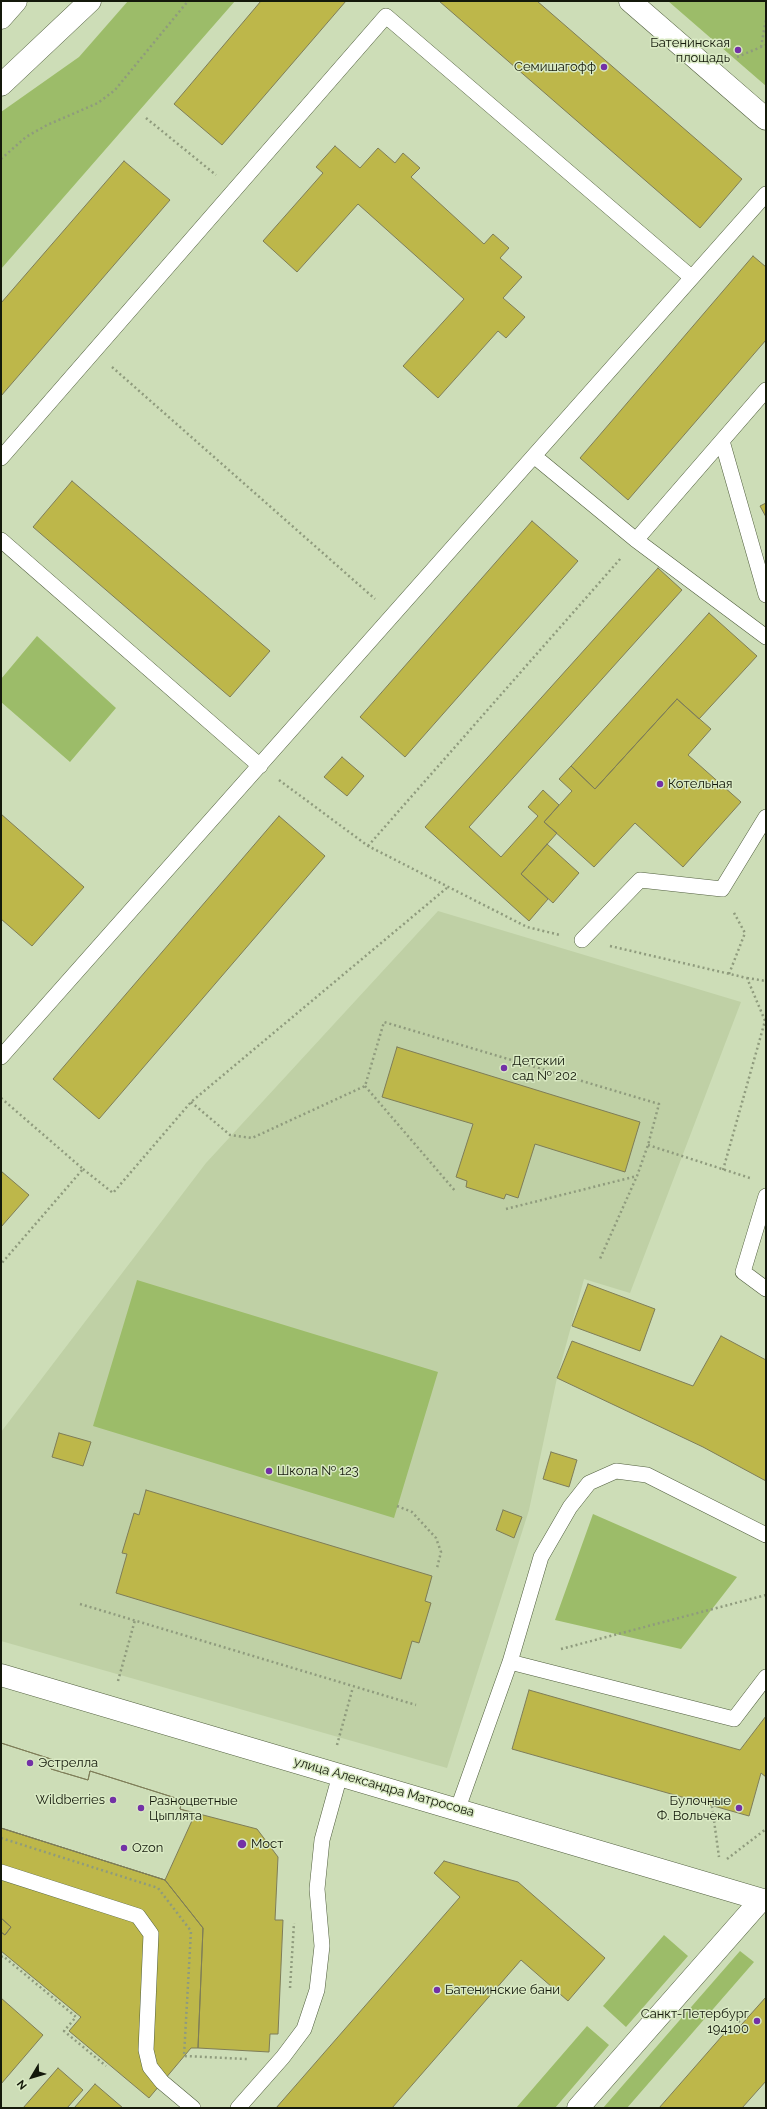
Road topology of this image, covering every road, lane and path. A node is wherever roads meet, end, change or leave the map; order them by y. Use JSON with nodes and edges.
{"nodes":[{"id":1,"x":16,"y":1,"type":"edge"},
{"id":2,"x":90,"y":1,"type":"edge"},
{"id":3,"x":188,"y":1,"type":"edge"},
{"id":4,"x":630,"y":1,"type":"edge"},
{"id":5,"x":1,"y":18,"type":"edge"},
{"id":6,"x":766,"y":19,"type":"edge"},
{"id":7,"x":766,"y":45,"type":"edge"},
{"id":8,"x":761,"y":47,"type":"junction"},
{"id":9,"x":735,"y":57,"type":"dead end"},
{"id":10,"x":1,"y":85,"type":"edge"},
{"id":11,"x":146,"y":118,"type":"dead end"},
{"id":12,"x":766,"y":119,"type":"edge"},
{"id":13,"x":1,"y":159,"type":"edge"},
{"id":14,"x":234,"y":191,"type":"junction"},
{"id":15,"x":766,"y":194,"type":"edge"},
{"id":16,"x":691,"y":277,"type":"junction"},
{"id":17,"x":94,"y":352,"type":"junction"},
{"id":18,"x":766,"y":390,"type":"edge"},
{"id":19,"x":722,"y":441,"type":"junction"},
{"id":20,"x":534,"y":456,"type":"junction"},
{"id":21,"x":1,"y":458,"type":"edge"},
{"id":22,"x":1,"y":540,"type":"edge"},
{"id":23,"x":636,"y":540,"type":"junction"},
{"id":24,"x":766,"y":595,"type":"edge"},
{"id":25,"x":394,"y":615,"type":"junction"},
{"id":26,"x":766,"y":637,"type":"edge"},
{"id":27,"x":260,"y":766,"type":"junction"},
{"id":28,"x":766,"y":817,"type":"edge"},
{"id":29,"x":368,"y":846,"type":"junction"},
{"id":30,"x":448,"y":887,"type":"junction"},
{"id":31,"x":722,"y":889,"type":"junction"},
{"id":32,"x":582,"y":940,"type":"junction"},
{"id":33,"x":729,"y":974,"type":"junction"},
{"id":34,"x":747,"y":978,"type":"junction"},
{"id":35,"x":766,"y":981,"type":"edge"},
{"id":36,"x":765,"y":1022,"type":"edge"},
{"id":37,"x":1,"y":1057,"type":"edge"},
{"id":38,"x":365,"y":1086,"type":"junction"},
{"id":39,"x":1,"y":1098,"type":"edge"},
{"id":40,"x":191,"y":1102,"type":"junction"},
{"id":41,"x":648,"y":1145,"type":"junction"},
{"id":42,"x":83,"y":1169,"type":"junction"},
{"id":43,"x":723,"y":1170,"type":"junction"},
{"id":44,"x":637,"y":1176,"type":"junction"},
{"id":45,"x":752,"y":1179,"type":"dead end"},
{"id":46,"x":456,"y":1192,"type":"dead end"},
{"id":47,"x":766,"y":1196,"type":"edge"},
{"id":48,"x":506,"y":1210,"type":"dead end"},
{"id":49,"x":763,"y":1219,"type":"edge"},
{"id":50,"x":599,"y":1261,"type":"dead end"},
{"id":51,"x":1,"y":1264,"type":"edge"},
{"id":52,"x":766,"y":1289,"type":"edge"},
{"id":53,"x":397,"y":1506,"type":"dead end"},
{"id":54,"x":766,"y":1535,"type":"edge"},
{"id":55,"x":437,"y":1568,"type":"dead end"},
{"id":56,"x":766,"y":1595,"type":"edge"},
{"id":57,"x":80,"y":1604,"type":"dead end"},
{"id":58,"x":135,"y":1620,"type":"junction"},
{"id":59,"x":556,"y":1650,"type":"dead end"},
{"id":60,"x":510,"y":1662,"type":"junction"},
{"id":61,"x":1,"y":1675,"type":"edge"},
{"id":62,"x":766,"y":1677,"type":"edge"},
{"id":63,"x":117,"y":1682,"type":"dead end"},
{"id":64,"x":353,"y":1686,"type":"junction"},
{"id":65,"x":416,"y":1705,"type":"dead end"},
{"id":66,"x":337,"y":1745,"type":"dead end"},
{"id":67,"x":340,"y":1774,"type":"junction"},
{"id":68,"x":712,"y":1806,"type":"dead end"},
{"id":69,"x":458,"y":1808,"type":"junction"},
{"id":70,"x":766,"y":1829,"type":"edge"},
{"id":71,"x":720,"y":1860,"type":"dead end"},
{"id":72,"x":725,"y":1861,"type":"dead end"},
{"id":73,"x":1,"y":1872,"type":"edge"},
{"id":74,"x":764,"y":1900,"type":"edge"},
{"id":75,"x":294,"y":1920,"type":"dead end"},
{"id":76,"x":1,"y":1956,"type":"edge"},
{"id":77,"x":290,"y":1990,"type":"dead end"},
{"id":78,"x":743,"y":2017,"type":"dead end"},
{"id":79,"x":735,"y":2026,"type":"dead end"},
{"id":80,"x":184,"y":2056,"type":"dead end"},
{"id":81,"x":253,"y":2060,"type":"dead end"},
{"id":82,"x":106,"y":2066,"type":"dead end"},
{"id":83,"x":193,"y":2108,"type":"edge"},
{"id":84,"x":238,"y":2108,"type":"edge"},
{"id":85,"x":578,"y":2108,"type":"edge"}],
"edges":[{"from":1,"to":5,"type":"street"},
{"from":2,"to":10,"type":"street"},
{"from":3,"to":13,"type":"path"},
{"from":4,"to":12,"type":"street"},
{"from":6,"to":8,"type":"path"},
{"from":7,"to":8,"type":"path"},
{"from":8,"to":9,"type":"path"},
{"from":11,"to":14,"type":"path"},
{"from":14,"to":16,"type":"lane"},
{"from":14,"to":17,"type":"lane"},
{"from":15,"to":16,"type":"lane"},
{"from":16,"to":20,"type":"lane"},
{"from":17,"to":21,"type":"lane"},
{"from":17,"to":25,"type":"path"},
{"from":18,"to":19,"type":"lane"},
{"from":19,"to":23,"type":"lane"},
{"from":19,"to":24,"type":"lane"},
{"from":20,"to":23,"type":"lane"},
{"from":20,"to":25,"type":"lane"},
{"from":22,"to":27,"type":"lane"},
{"from":23,"to":26,"type":"lane"},
{"from":23,"to":29,"type":"path"},
{"from":25,"to":27,"type":"lane"},
{"from":27,"to":29,"type":"path"},
{"from":27,"to":37,"type":"lane"},
{"from":28,"to":31,"type":"lane"},
{"from":29,"to":30,"type":"path"},
{"from":30,"to":32,"type":"path"},
{"from":30,"to":40,"type":"path"},
{"from":31,"to":32,"type":"lane"},
{"from":31,"to":33,"type":"path"},
{"from":32,"to":33,"type":"path"},
{"from":33,"to":34,"type":"path"},
{"from":34,"to":35,"type":"path"},
{"from":34,"to":36,"type":"path"},
{"from":36,"to":43,"type":"path"},
{"from":38,"to":40,"type":"path"},
{"from":38,"to":41,"type":"path"},
{"from":38,"to":46,"type":"path"},
{"from":39,"to":42,"type":"path"},
{"from":40,"to":42,"type":"path"},
{"from":41,"to":43,"type":"path"},
{"from":41,"to":44,"type":"path"},
{"from":42,"to":51,"type":"path"},
{"from":43,"to":45,"type":"path"},
{"from":44,"to":48,"type":"path"},
{"from":44,"to":50,"type":"path"},
{"from":47,"to":49,"type":"lane"},
{"from":49,"to":52,"type":"lane"},
{"from":53,"to":55,"type":"path"},
{"from":54,"to":60,"type":"lane"},
{"from":56,"to":59,"type":"path"},
{"from":57,"to":58,"type":"path"},
{"from":58,"to":63,"type":"path"},
{"from":58,"to":64,"type":"path"},
{"from":60,"to":62,"type":"lane"},
{"from":60,"to":69,"type":"lane"},
{"from":61,"to":67,"type":"street","name":"улица Александра Матросова"},
{"from":64,"to":65,"type":"path"},
{"from":64,"to":66,"type":"path"},
{"from":67,"to":69,"type":"street","name":"улица Александра Матросова"},
{"from":67,"to":84,"type":"lane"},
{"from":68,"to":71,"type":"path"},
{"from":69,"to":74,"type":"street","name":"улица Александра Матросова"},
{"from":70,"to":72,"type":"path"},
{"from":73,"to":83,"type":"lane"},
{"from":74,"to":85,"type":"street"},
{"from":75,"to":77,"type":"path"},
{"from":76,"to":82,"type":"path"},
{"from":78,"to":79,"type":"path"},
{"from":80,"to":81,"type":"path"}]}
